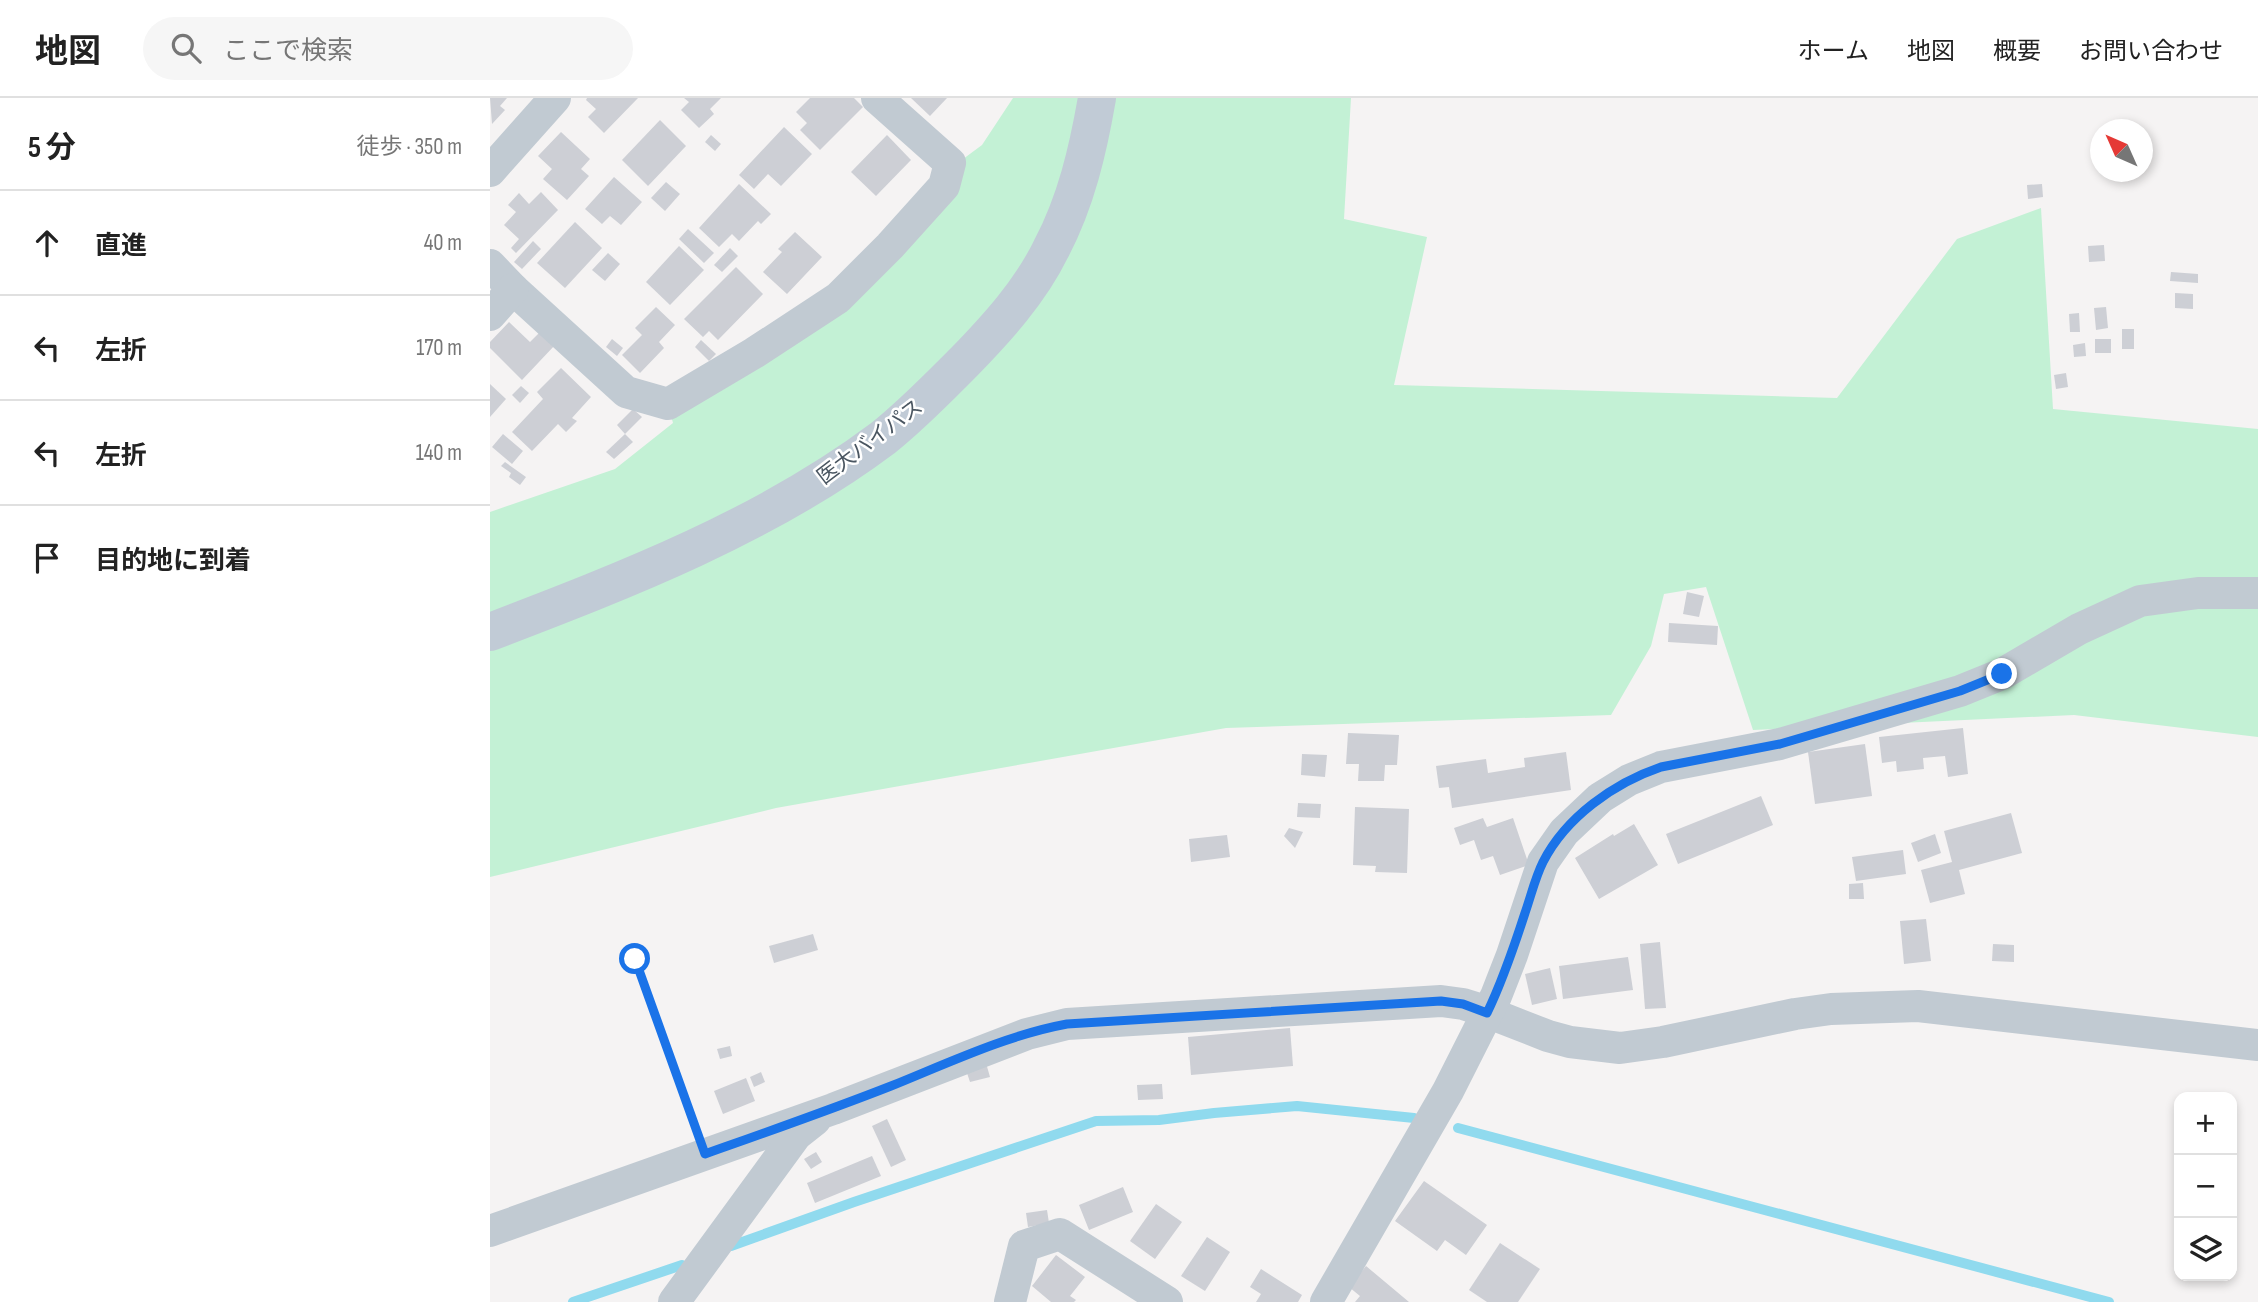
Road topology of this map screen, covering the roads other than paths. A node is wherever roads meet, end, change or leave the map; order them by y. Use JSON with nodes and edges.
{"nodes":[{"id":1,"x":555,"y":98,"type":"edge"},
{"id":2,"x":877,"y":98,"type":"edge"},
{"id":3,"x":1097,"y":98,"type":"edge"},
{"id":4,"x":490,"y":171,"type":"edge"},
{"id":5,"x":490,"y":265,"type":"edge"},
{"id":6,"x":513,"y":289,"type":"junction"},
{"id":7,"x":490,"y":315,"type":"edge"},
{"id":8,"x":2258,"y":593,"type":"edge"},
{"id":9,"x":490,"y":632,"type":"edge"},
{"id":10,"x":1487,"y":1013,"type":"junction"},
{"id":11,"x":2258,"y":1045,"type":"edge"},
{"id":12,"x":845,"y":1105,"type":"junction"},
{"id":13,"x":490,"y":1231,"type":"edge"},
{"id":14,"x":674,"y":1302,"type":"edge"},
{"id":15,"x":1010,"y":1302,"type":"edge"},
{"id":16,"x":1167,"y":1302,"type":"edge"},
{"id":17,"x":1326,"y":1302,"type":"edge"}],
"edges":[{"from":1,"to":4,"type":"street"},
{"from":2,"to":6,"type":"street"},
{"from":3,"to":9,"type":"main road","name":"医大バイパス"},
{"from":5,"to":6,"type":"street"},
{"from":6,"to":7,"type":"street"},
{"from":8,"to":10,"type":"street"},
{"from":10,"to":11,"type":"street"},
{"from":10,"to":12,"type":"street"},
{"from":10,"to":17,"type":"street"},
{"from":12,"to":13,"type":"street"},
{"from":12,"to":14,"type":"street"},
{"from":15,"to":16,"type":"street"}]}
